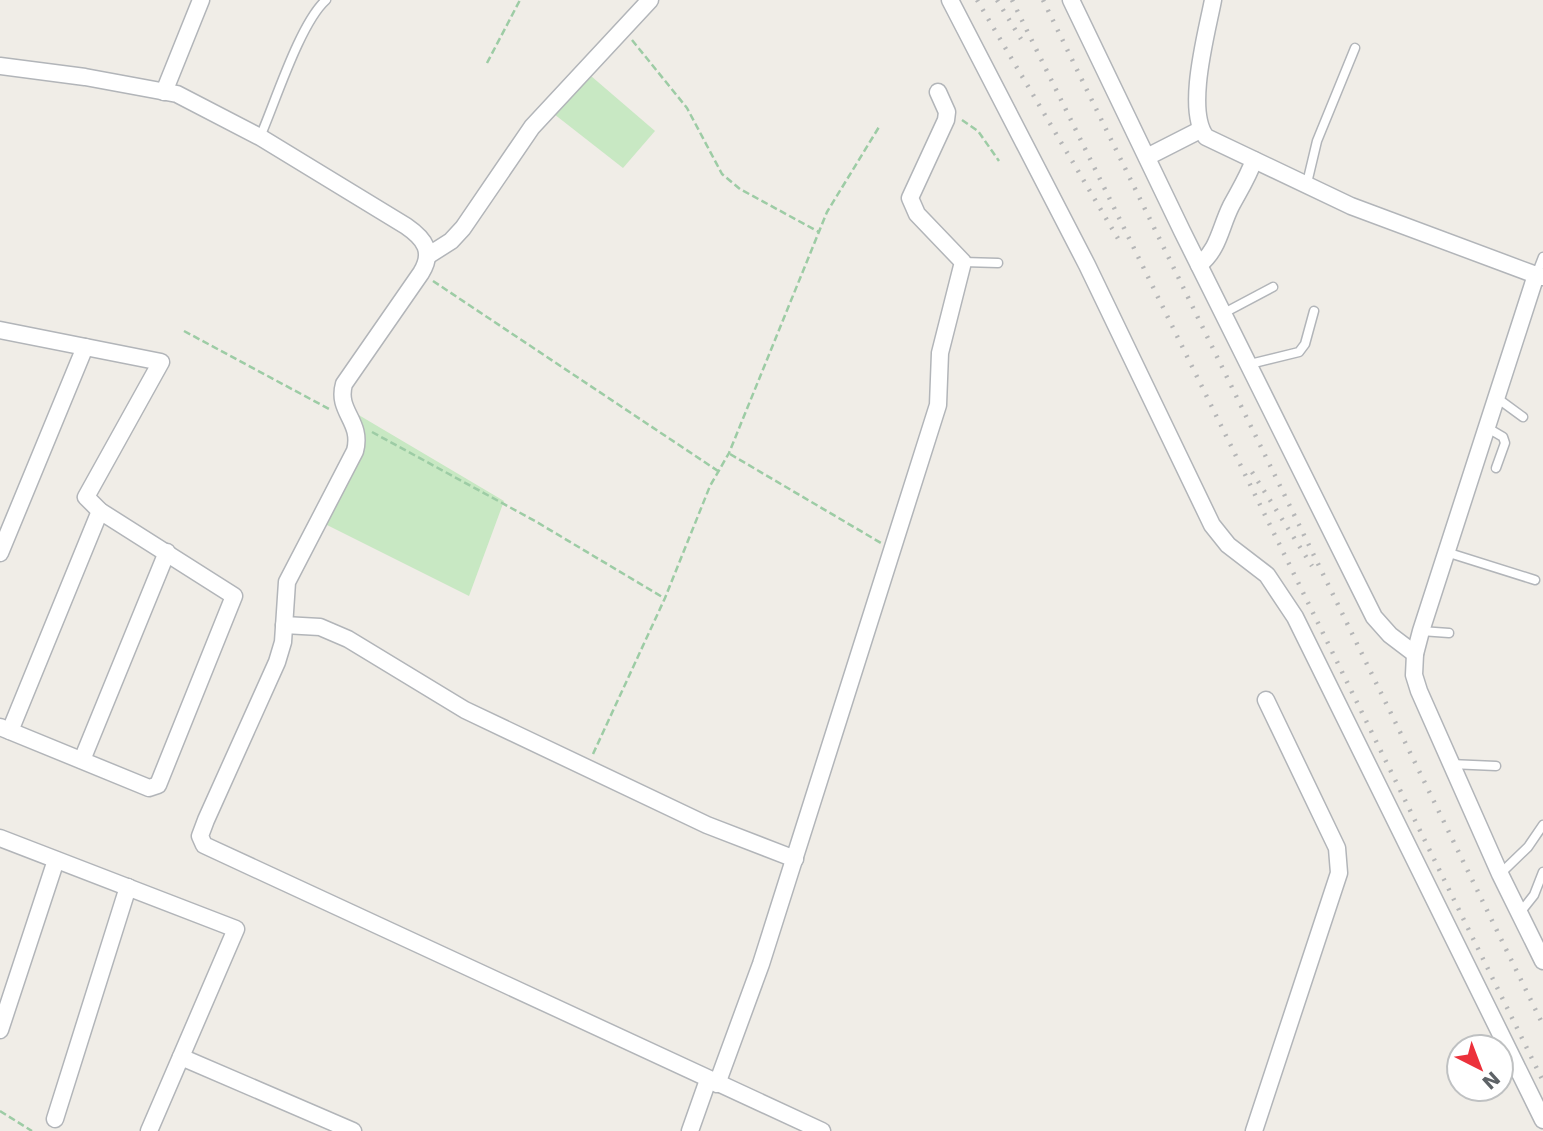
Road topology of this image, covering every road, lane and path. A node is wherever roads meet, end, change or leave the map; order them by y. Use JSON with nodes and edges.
{"nodes":[{"id":1,"x":201,"y":0,"type":"edge"},
{"id":2,"x":326,"y":0,"type":"edge"},
{"id":3,"x":520,"y":0,"type":"edge"},
{"id":4,"x":650,"y":0,"type":"edge"},
{"id":5,"x":950,"y":0,"type":"edge"},
{"id":6,"x":1071,"y":0,"type":"edge"},
{"id":7,"x":1213,"y":0,"type":"edge"},
{"id":8,"x":624,"y":29,"type":"junction"},
{"id":9,"x":1355,"y":48,"type":"dead end"},
{"id":10,"x":488,"y":63,"type":"dead end"},
{"id":11,"x":0,"y":66,"type":"edge"},
{"id":12,"x":164,"y":92,"type":"junction"},
{"id":13,"x":938,"y":92,"type":"dead end"},
{"id":14,"x":947,"y":112,"type":"junction"},
{"id":15,"x":879,"y":127,"type":"dead end"},
{"id":16,"x":1200,"y":130,"type":"junction"},
{"id":17,"x":260,"y":137,"type":"junction"},
{"id":18,"x":1147,"y":157,"type":"junction"},
{"id":19,"x":999,"y":160,"type":"dead end"},
{"id":20,"x":1254,"y":160,"type":"junction"},
{"id":21,"x":1307,"y":183,"type":"junction"},
{"id":22,"x":819,"y":232,"type":"junction"},
{"id":23,"x":429,"y":255,"type":"junction"},
{"id":24,"x":1543,"y":257,"type":"edge"},
{"id":25,"x":963,"y":262,"type":"junction"},
{"id":26,"x":998,"y":263,"type":"dead end"},
{"id":27,"x":1199,"y":265,"type":"junction"},
{"id":28,"x":421,"y":273,"type":"junction"},
{"id":29,"x":1539,"y":276,"type":"edge"},
{"id":30,"x":1273,"y":287,"type":"dead end"},
{"id":31,"x":1314,"y":312,"type":"dead end"},
{"id":32,"x":1224,"y":313,"type":"junction"},
{"id":33,"x":184,"y":331,"type":"dead end"},
{"id":34,"x":1,"y":334,"type":"edge"},
{"id":35,"x":85,"y":347,"type":"junction"},
{"id":36,"x":1250,"y":364,"type":"junction"},
{"id":37,"x":1496,"y":397,"type":"junction"},
{"id":38,"x":329,"y":409,"type":"dead end"},
{"id":39,"x":1523,"y":417,"type":"dead end"},
{"id":40,"x":353,"y":422,"type":"junction"},
{"id":41,"x":1486,"y":428,"type":"junction"},
{"id":42,"x":729,"y":453,"type":"junction"},
{"id":43,"x":1496,"y":468,"type":"dead end"},
{"id":44,"x":718,"y":471,"type":"junction"},
{"id":45,"x":100,"y":511,"type":"junction"},
{"id":46,"x":892,"y":550,"type":"junction"},
{"id":47,"x":167,"y":552,"type":"junction"},
{"id":48,"x":1446,"y":552,"type":"junction"},
{"id":49,"x":0,"y":553,"type":"edge"},
{"id":50,"x":1535,"y":580,"type":"dead end"},
{"id":51,"x":665,"y":598,"type":"junction"},
{"id":52,"x":284,"y":625,"type":"junction"},
{"id":53,"x":1421,"y":631,"type":"junction"},
{"id":54,"x":1449,"y":633,"type":"dead end"},
{"id":55,"x":1415,"y":654,"type":"junction"},
{"id":56,"x":1266,"y":700,"type":"dead end"},
{"id":57,"x":5,"y":729,"type":"edge"},
{"id":58,"x":82,"y":760,"type":"junction"},
{"id":59,"x":1450,"y":764,"type":"junction"},
{"id":60,"x":1496,"y":766,"type":"dead end"},
{"id":61,"x":587,"y":768,"type":"junction"},
{"id":62,"x":1543,"y":825,"type":"edge"},
{"id":63,"x":0,"y":838,"type":"edge"},
{"id":64,"x":795,"y":859,"type":"junction"},
{"id":65,"x":57,"y":860,"type":"junction"},
{"id":66,"x":1543,"y":872,"type":"edge"},
{"id":67,"x":1500,"y":874,"type":"junction"},
{"id":68,"x":128,"y":887,"type":"junction"},
{"id":69,"x":1519,"y":914,"type":"junction"},
{"id":70,"x":1543,"y":961,"type":"edge"},
{"id":71,"x":0,"y":1030,"type":"edge"},
{"id":72,"x":181,"y":1057,"type":"junction"},
{"id":73,"x":712,"y":1082,"type":"junction"},
{"id":74,"x":0,"y":1111,"type":"edge"},
{"id":75,"x":55,"y":1119,"type":"dead end"},
{"id":76,"x":1543,"y":1120,"type":"edge"},
{"id":77,"x":32,"y":1131,"type":"edge"},
{"id":78,"x":149,"y":1131,"type":"edge"},
{"id":79,"x":353,"y":1131,"type":"edge"},
{"id":80,"x":690,"y":1131,"type":"edge"},
{"id":81,"x":822,"y":1131,"type":"edge"},
{"id":82,"x":1254,"y":1131,"type":"edge"}],
"edges":[{"from":1,"to":12,"type":"street"},
{"from":2,"to":17,"type":"lane"},
{"from":3,"to":10,"type":"path"},
{"from":4,"to":8,"type":"street"},
{"from":5,"to":76,"type":"street"},
{"from":6,"to":18,"type":"street"},
{"from":7,"to":16,"type":"street"},
{"from":8,"to":22,"type":"path"},
{"from":8,"to":23,"type":"street"},
{"from":9,"to":21,"type":"lane"},
{"from":11,"to":12,"type":"street"},
{"from":12,"to":17,"type":"street"},
{"from":13,"to":14,"type":"street"},
{"from":14,"to":19,"type":"path"},
{"from":14,"to":25,"type":"street"},
{"from":15,"to":22,"type":"path"},
{"from":16,"to":18,"type":"street"},
{"from":16,"to":20,"type":"street"},
{"from":17,"to":23,"type":"street"},
{"from":18,"to":27,"type":"street"},
{"from":20,"to":21,"type":"street"},
{"from":20,"to":27,"type":"street"},
{"from":21,"to":29,"type":"street"},
{"from":22,"to":42,"type":"path"},
{"from":23,"to":28,"type":"street"},
{"from":24,"to":29,"type":"lane"},
{"from":25,"to":26,"type":"lane"},
{"from":25,"to":46,"type":"street"},
{"from":27,"to":32,"type":"street"},
{"from":28,"to":40,"type":"street"},
{"from":28,"to":44,"type":"path"},
{"from":29,"to":37,"type":"street"},
{"from":30,"to":32,"type":"lane"},
{"from":31,"to":36,"type":"lane"},
{"from":32,"to":36,"type":"street"},
{"from":33,"to":38,"type":"path"},
{"from":34,"to":35,"type":"street"},
{"from":35,"to":45,"type":"street"},
{"from":35,"to":49,"type":"street"},
{"from":36,"to":55,"type":"street"},
{"from":37,"to":39,"type":"lane"},
{"from":37,"to":41,"type":"street"},
{"from":40,"to":51,"type":"path"},
{"from":40,"to":52,"type":"street"},
{"from":41,"to":43,"type":"lane"},
{"from":41,"to":48,"type":"street"},
{"from":42,"to":44,"type":"path"},
{"from":42,"to":46,"type":"path"},
{"from":44,"to":51,"type":"path"},
{"from":45,"to":47,"type":"street"},
{"from":45,"to":57,"type":"street"},
{"from":46,"to":64,"type":"street"},
{"from":47,"to":58,"type":"street"},
{"from":47,"to":58,"type":"street"},
{"from":48,"to":50,"type":"lane"},
{"from":48,"to":53,"type":"street"},
{"from":51,"to":61,"type":"path"},
{"from":52,"to":61,"type":"street"},
{"from":52,"to":73,"type":"street"},
{"from":53,"to":54,"type":"lane"},
{"from":53,"to":55,"type":"street"},
{"from":55,"to":59,"type":"street"},
{"from":56,"to":82,"type":"street"},
{"from":57,"to":58,"type":"street"},
{"from":59,"to":60,"type":"lane"},
{"from":59,"to":67,"type":"street"},
{"from":61,"to":64,"type":"street"},
{"from":62,"to":67,"type":"lane"},
{"from":63,"to":65,"type":"street"},
{"from":64,"to":73,"type":"street"},
{"from":65,"to":68,"type":"street"},
{"from":65,"to":71,"type":"street"},
{"from":66,"to":69,"type":"lane"},
{"from":67,"to":69,"type":"street"},
{"from":68,"to":72,"type":"street"},
{"from":68,"to":75,"type":"street"},
{"from":69,"to":70,"type":"street"},
{"from":72,"to":78,"type":"street"},
{"from":72,"to":79,"type":"street"},
{"from":73,"to":80,"type":"street"},
{"from":73,"to":81,"type":"street"},
{"from":74,"to":77,"type":"path"}]}
